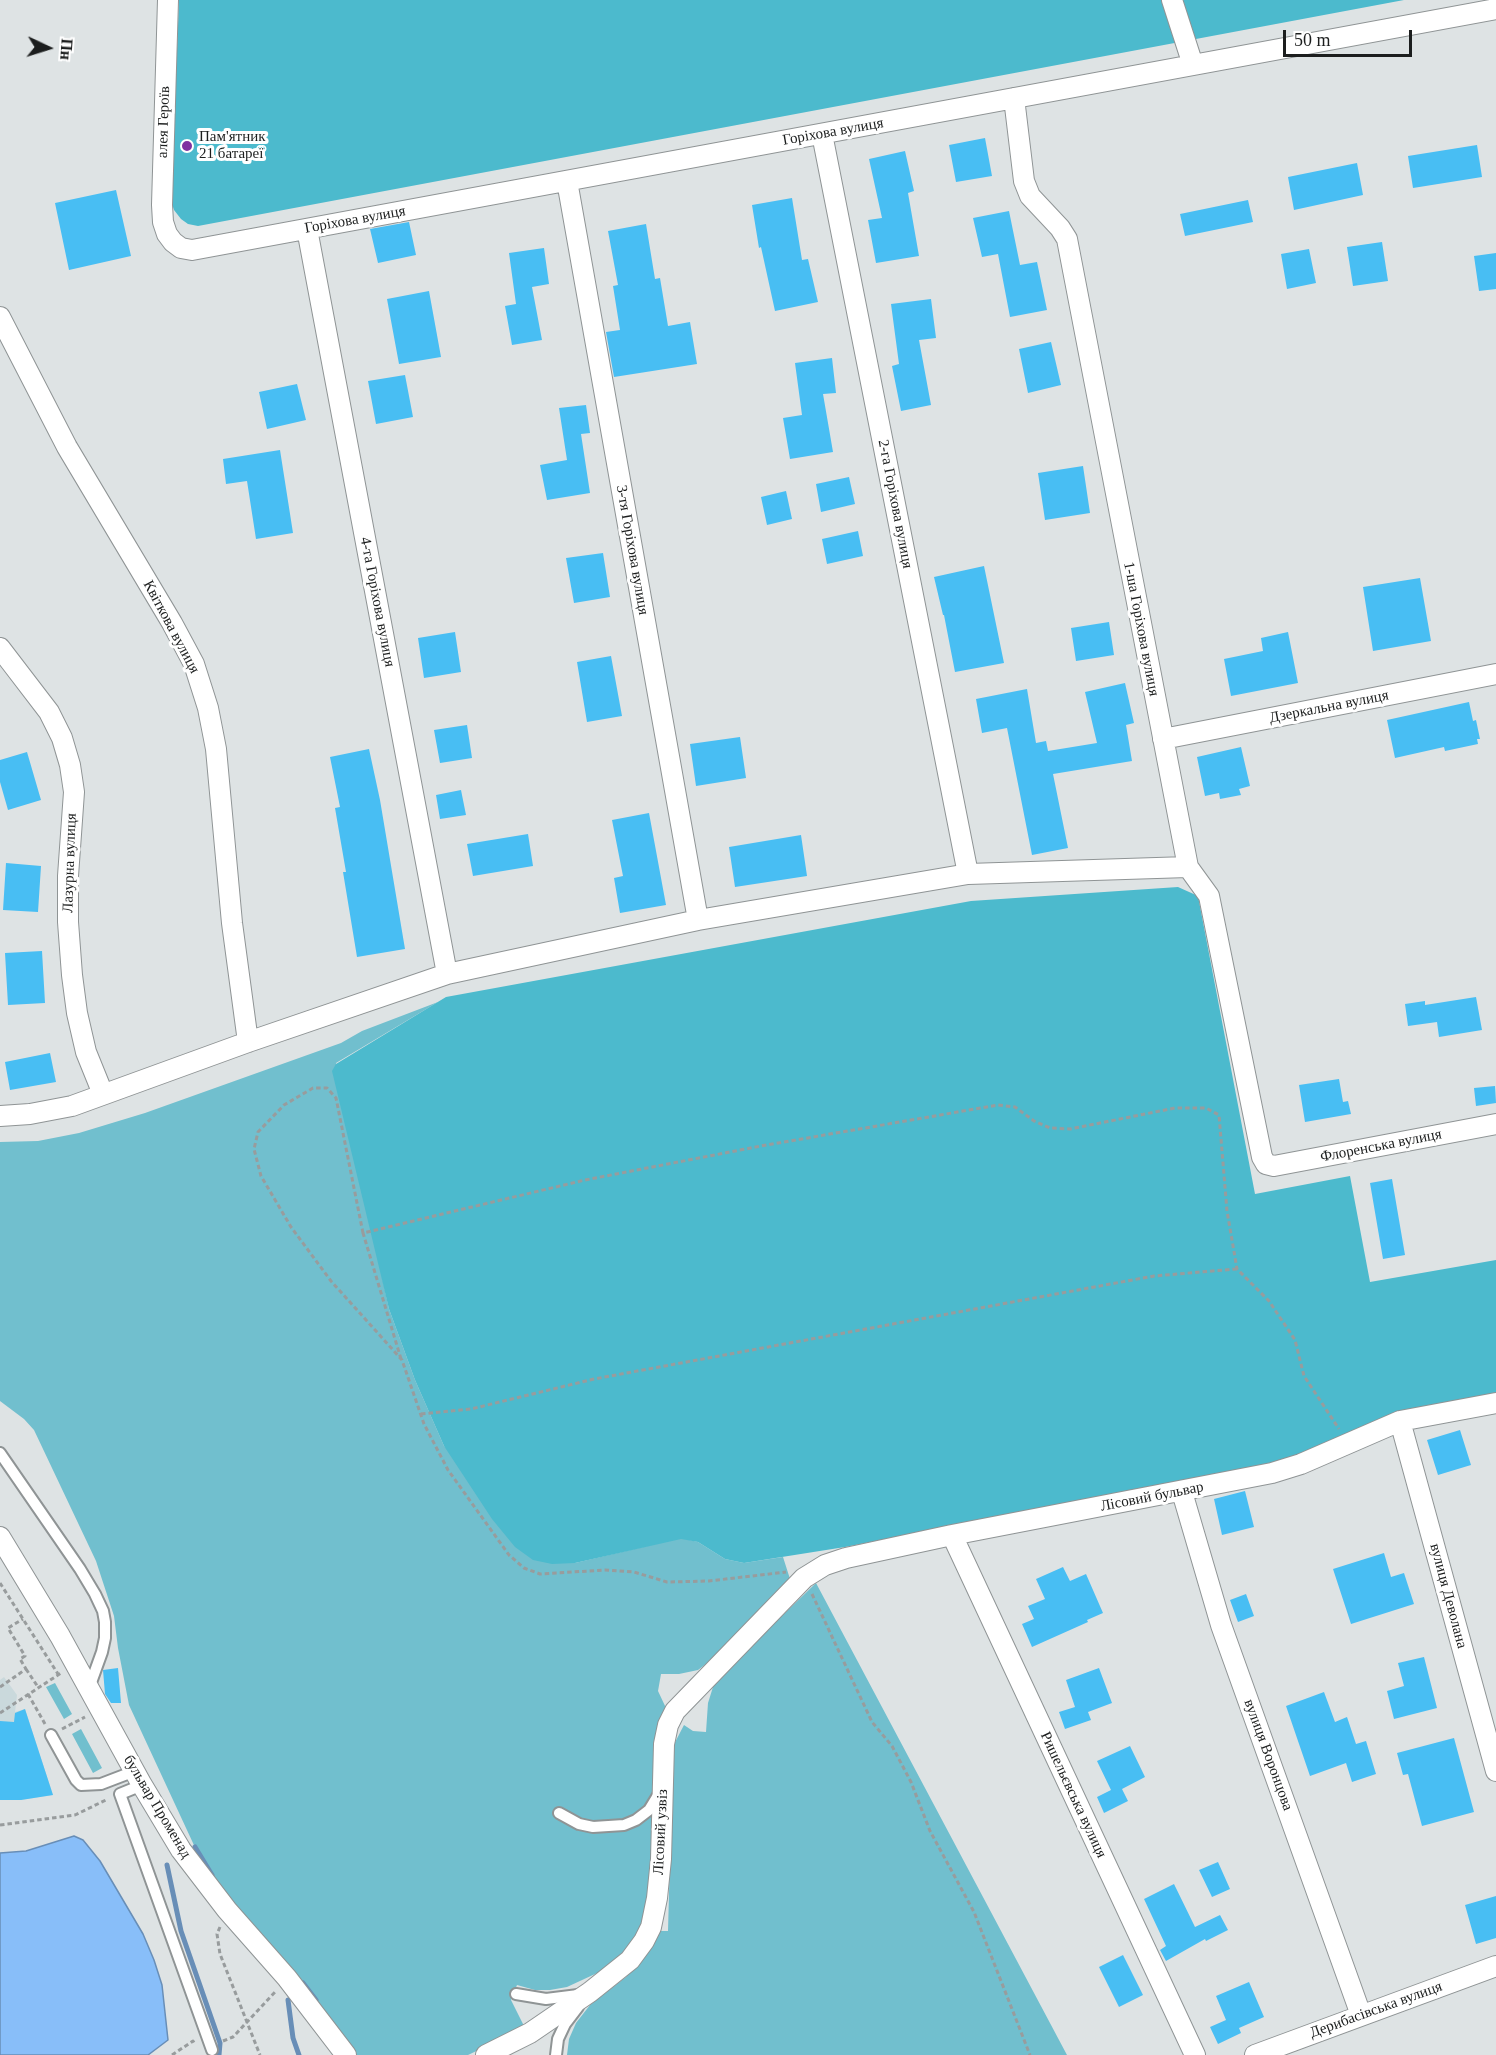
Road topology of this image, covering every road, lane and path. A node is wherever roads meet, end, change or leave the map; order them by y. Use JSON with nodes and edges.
{"nodes":[{"id":1,"x":168,"y":0,"type":"edge"},
{"id":2,"x":1172,"y":0,"type":"edge"},
{"id":3,"x":1496,"y":9,"type":"edge"},
{"id":4,"x":1193,"y":65,"type":"junction"},
{"id":5,"x":1014,"y":98,"type":"junction"},
{"id":6,"x":822,"y":134,"type":"junction"},
{"id":7,"x":567,"y":181,"type":"junction"},
{"id":8,"x":307,"y":229,"type":"junction"},
{"id":9,"x":173,"y":242,"type":"joint"},
{"id":10,"x":0,"y":318,"type":"edge"},
{"id":11,"x":0,"y":648,"type":"edge"},
{"id":12,"x":1496,"y":674,"type":"edge"},
{"id":13,"x":1162,"y":739,"type":"junction"},
{"id":14,"x":1188,"y":867,"type":"junction"},
{"id":15,"x":968,"y":874,"type":"junction"},
{"id":16,"x":698,"y":920,"type":"junction"},
{"id":17,"x":447,"y":974,"type":"junction"},
{"id":18,"x":248,"y":1042,"type":"junction"},
{"id":19,"x":103,"y":1094,"type":"junction"},
{"id":20,"x":0,"y":1116,"type":"edge"},
{"id":21,"x":1496,"y":1124,"type":"edge"},
{"id":22,"x":1266,"y":1164,"type":"joint"},
{"id":23,"x":363,"y":1233,"type":"junction"},
{"id":24,"x":1237,"y":1269,"type":"junction"},
{"id":25,"x":402,"y":1360,"type":"junction"},
{"id":26,"x":1496,"y":1402,"type":"edge"},
{"id":27,"x":421,"y":1414,"type":"junction"},
{"id":28,"x":1400,"y":1421,"type":"junction"},
{"id":29,"x":1349,"y":1443,"type":"junction"},
{"id":30,"x":0,"y":1453,"type":"edge"},
{"id":31,"x":1182,"y":1492,"type":"junction"},
{"id":32,"x":952,"y":1535,"type":"junction"},
{"id":33,"x":0,"y":1537,"type":"edge"},
{"id":34,"x":804,"y":1578,"type":"junction"},
{"id":35,"x":0,"y":1583,"type":"edge"},
{"id":36,"x":23,"y":1619,"type":"junction"},
{"id":37,"x":76,"y":1665,"type":"junction"},
{"id":38,"x":26,"y":1669,"type":"junction"},
{"id":39,"x":59,"y":1675,"type":"junction"},
{"id":40,"x":0,"y":1687,"type":"edge"},
{"id":41,"x":38,"y":1688,"type":"junction"},
{"id":42,"x":89,"y":1688,"type":"junction"},
{"id":43,"x":28,"y":1694,"type":"junction"},
{"id":44,"x":100,"y":1709,"type":"junction"},
{"id":45,"x":0,"y":1713,"type":"edge"},
{"id":46,"x":51,"y":1735,"type":"junction"},
{"id":47,"x":1496,"y":1772,"type":"edge"},
{"id":48,"x":139,"y":1778,"type":"junction"},
{"id":49,"x":663,"y":1787,"type":"junction"},
{"id":50,"x":109,"y":1799,"type":"dead end"},
{"id":51,"x":559,"y":1814,"type":"dead end"},
{"id":52,"x":0,"y":1825,"type":"edge"},
{"id":53,"x":227,"y":1910,"type":"junction"},
{"id":54,"x":1496,"y":1966,"type":"edge"},
{"id":55,"x":287,"y":1978,"type":"junction"},
{"id":56,"x":590,"y":1992,"type":"junction"},
{"id":57,"x":516,"y":1994,"type":"dead end"},
{"id":58,"x":1361,"y":2015,"type":"junction"},
{"id":59,"x":246,"y":2022,"type":"junction"},
{"id":60,"x":216,"y":2046,"type":"joint"},
{"id":61,"x":197,"y":2048,"type":"dead end"},
{"id":62,"x":172,"y":2055,"type":"edge"},
{"id":63,"x":260,"y":2055,"type":"edge"},
{"id":64,"x":346,"y":2055,"type":"edge"},
{"id":65,"x":486,"y":2055,"type":"edge"},
{"id":66,"x":556,"y":2055,"type":"edge"},
{"id":67,"x":1030,"y":2055,"type":"edge"},
{"id":68,"x":1195,"y":2055,"type":"edge"},
{"id":69,"x":1256,"y":2055,"type":"edge"}],
"edges":[{"from":1,"to":9,"type":"street","name":"алея Героїв"},
{"from":2,"to":4,"type":"street"},
{"from":3,"to":4,"type":"street","name":"Горіхова вулиця"},
{"from":4,"to":5,"type":"street","name":"Горіхова вулиця"},
{"from":5,"to":6,"type":"street","name":"Горіхова вулиця"},
{"from":5,"to":13,"type":"street","name":"1-ша Горіхова вулиця"},
{"from":6,"to":7,"type":"street","name":"Горіхова вулиця"},
{"from":6,"to":15,"type":"street","name":"2-га Горіхова вулиця"},
{"from":7,"to":8,"type":"street","name":"Горіхова вулиця"},
{"from":7,"to":16,"type":"street","name":"3-тя Горіхова вулиця"},
{"from":8,"to":9,"type":"street","name":"Горіхова вулиця"},
{"from":8,"to":17,"type":"street","name":"4-та Горіхова вулиця"},
{"from":10,"to":18,"type":"street","name":"Квіткова вулиця"},
{"from":11,"to":19,"type":"street","name":"Лазурна вулиця"},
{"from":12,"to":13,"type":"street","name":"Дзеркальна вулиця"},
{"from":13,"to":14,"type":"street","name":"1-ша Горіхова вулиця"},
{"from":14,"to":15,"type":"street"},
{"from":14,"to":22,"type":"street","name":"1-ша Горіхова вулиця"},
{"from":15,"to":16,"type":"street"},
{"from":16,"to":17,"type":"street"},
{"from":17,"to":18,"type":"street"},
{"from":18,"to":19,"type":"street"},
{"from":19,"to":20,"type":"street"},
{"from":21,"to":22,"type":"street","name":"Флоренська вулиця"},
{"from":23,"to":24,"type":"path"},
{"from":23,"to":25,"type":"path"},
{"from":23,"to":25,"type":"path"},
{"from":24,"to":27,"type":"path"},
{"from":24,"to":29,"type":"path"},
{"from":25,"to":27,"type":"path"},
{"from":26,"to":28,"type":"street","name":"Лісовий бульвар"},
{"from":27,"to":34,"type":"path"},
{"from":28,"to":29,"type":"street","name":"Лісовий бульвар"},
{"from":28,"to":47,"type":"street","name":"вулиця Деволана"},
{"from":29,"to":31,"type":"street","name":"Лісовий бульвар"},
{"from":30,"to":42,"type":"lane"},
{"from":31,"to":32,"type":"street","name":"Лісовий бульвар"},
{"from":31,"to":58,"type":"street","name":"вулиця Воронцова"},
{"from":32,"to":34,"type":"street","name":"Лісовий бульвар"},
{"from":32,"to":68,"type":"street","name":"Ришельєвська вулиця"},
{"from":33,"to":37,"type":"street","name":"бульвар Променад"},
{"from":34,"to":49,"type":"street","name":"Лісовий узвіз"},
{"from":34,"to":67,"type":"path"},
{"from":35,"to":36,"type":"path"},
{"from":36,"to":38,"type":"path"},
{"from":36,"to":39,"type":"path"},
{"from":37,"to":39,"type":"path"},
{"from":37,"to":42,"type":"street","name":"бульвар Променад"},
{"from":38,"to":40,"type":"path"},
{"from":38,"to":41,"type":"path"},
{"from":39,"to":41,"type":"path"},
{"from":41,"to":43,"type":"path"},
{"from":42,"to":44,"type":"street","name":"бульвар Променад"},
{"from":43,"to":45,"type":"path"},
{"from":43,"to":46,"type":"path"},
{"from":44,"to":46,"type":"path"},
{"from":44,"to":48,"type":"street","name":"бульвар Променад"},
{"from":46,"to":48,"type":"lane"},
{"from":48,"to":53,"type":"street","name":"бульвар Променад"},
{"from":48,"to":60,"type":"lane"},
{"from":49,"to":51,"type":"lane"},
{"from":49,"to":56,"type":"street","name":"Лісовий узвіз"},
{"from":50,"to":52,"type":"path"},
{"from":53,"to":55,"type":"street","name":"бульвар Променад"},
{"from":53,"to":59,"type":"path"},
{"from":54,"to":58,"type":"street","name":"Дерибасівська вулиця"},
{"from":55,"to":59,"type":"path"},
{"from":55,"to":64,"type":"street","name":"бульвар Променад"},
{"from":56,"to":57,"type":"lane"},
{"from":56,"to":65,"type":"street","name":"Лісовий узвіз"},
{"from":56,"to":66,"type":"lane"},
{"from":58,"to":69,"type":"street","name":"Дерибасівська вулиця"},
{"from":59,"to":60,"type":"path"},
{"from":59,"to":63,"type":"path"},
{"from":61,"to":62,"type":"path"}]}
